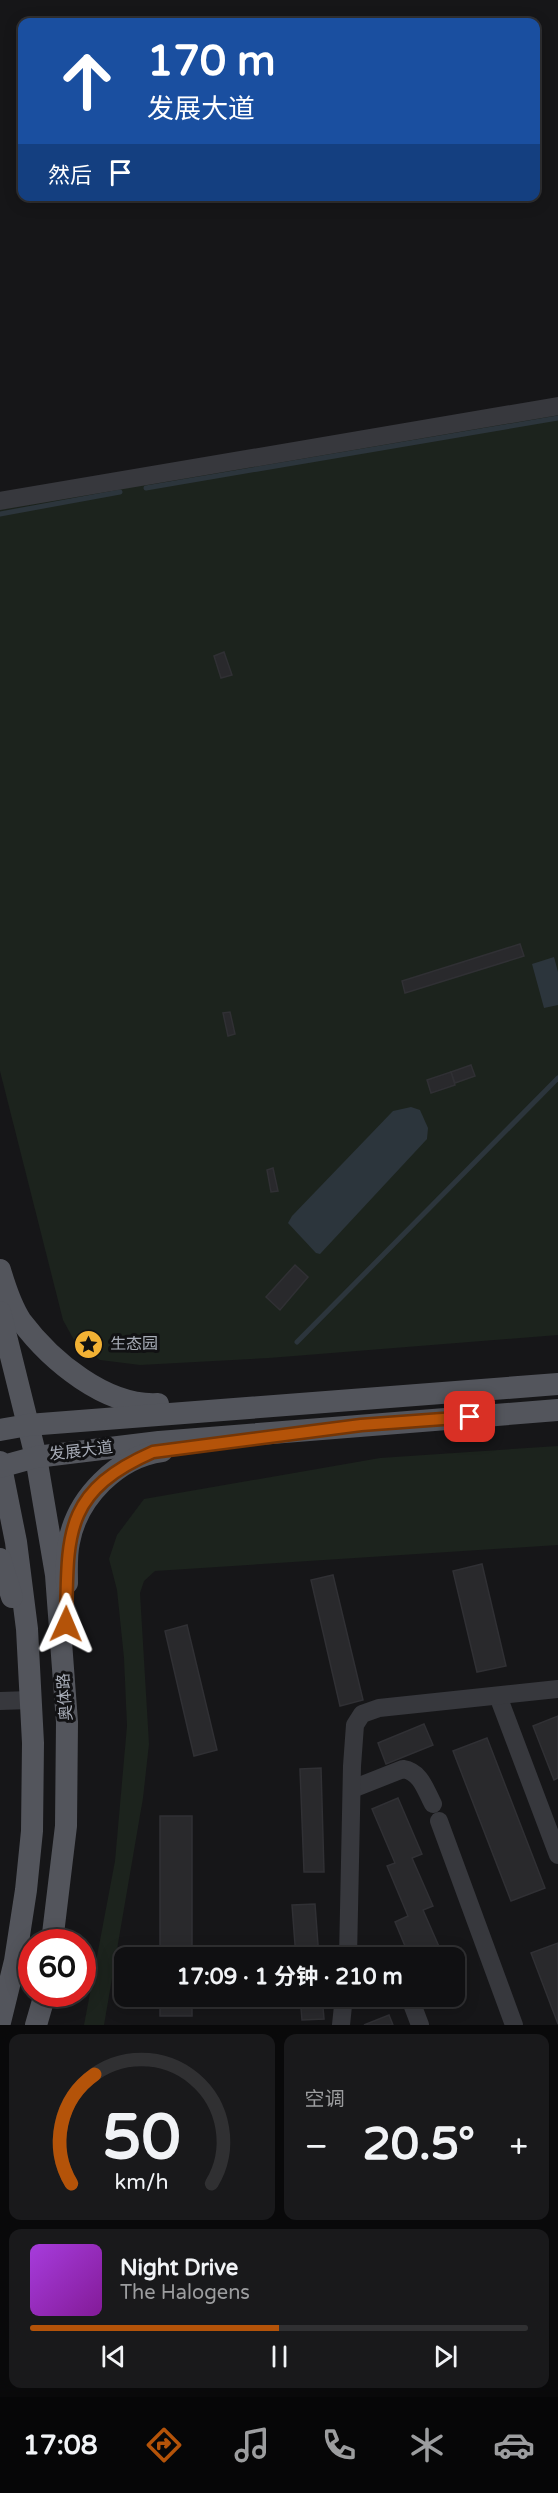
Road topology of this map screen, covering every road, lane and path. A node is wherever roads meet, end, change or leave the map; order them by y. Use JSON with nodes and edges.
{"nodes":[{"id":1,"x":558,"y":406,"type":"edge"},
{"id":2,"x":0,"y":501,"type":"edge"},
{"id":3,"x":0,"y":1270,"type":"edge"},
{"id":4,"x":0,"y":1312,"type":"edge"},
{"id":5,"x":558,"y":1384,"type":"edge"},
{"id":6,"x":361,"y":1398,"type":"junction"},
{"id":7,"x":558,"y":1410,"type":"edge"},
{"id":8,"x":28,"y":1425,"type":"junction"},
{"id":9,"x":361,"y":1425,"type":"junction"},
{"id":10,"x":0,"y":1430,"type":"edge"},
{"id":11,"x":36,"y":1457,"type":"junction"},
{"id":12,"x":0,"y":1465,"type":"edge"},
{"id":13,"x":0,"y":1558,"type":"edge"},
{"id":14,"x":558,"y":1689,"type":"edge"},
{"id":15,"x":65,"y":1690,"type":"junction"},
{"id":16,"x":30,"y":1696,"type":"junction"},
{"id":17,"x":498,"y":1696,"type":"junction"},
{"id":18,"x":0,"y":1701,"type":"edge"},
{"id":19,"x":352,"y":1789,"type":"junction"},
{"id":20,"x":433,"y":1804,"type":"dead end"},
{"id":21,"x":439,"y":1821,"type":"dead end"},
{"id":22,"x":558,"y":1855,"type":"edge"},
{"id":23,"x":54,"y":1929,"type":"edge"},
{"id":24,"x":348,"y":1947,"type":"edge"},
{"id":25,"x":41,"y":2007,"type":"edge"},
{"id":26,"x":343,"y":2007,"type":"edge"},
{"id":27,"x":413,"y":2007,"type":"edge"},
{"id":28,"x":0,"y":2022,"type":"edge"},
{"id":29,"x":36,"y":2025,"type":"edge"},
{"id":30,"x":341,"y":2025,"type":"edge"},
{"id":31,"x":420,"y":2025,"type":"edge"},
{"id":32,"x":514,"y":2025,"type":"edge"}],
"edges":[{"from":1,"to":2,"type":"street"},
{"from":3,"to":6,"type":"main road"},
{"from":4,"to":8,"type":"main road","name":"奥体路"},
{"from":5,"to":6,"type":"main road","name":"发展大道"},
{"from":6,"to":8,"type":"main road","name":"发展大道"},
{"from":7,"to":9,"type":"main road","name":"发展大道"},
{"from":8,"to":10,"type":"main road","name":"发展大道"},
{"from":8,"to":11,"type":"main road","name":"奥体路"},
{"from":9,"to":11,"type":"main road","name":"发展大道"},
{"from":9,"to":15,"type":"main road"},
{"from":11,"to":12,"type":"main road","name":"发展大道"},
{"from":11,"to":15,"type":"main road","name":"奥体路"},
{"from":12,"to":16,"type":"main road","name":"奥体路"},
{"from":13,"to":16,"type":"main road"},
{"from":14,"to":17,"type":"street"},
{"from":15,"to":23,"type":"main road","name":"奥体路"},
{"from":16,"to":18,"type":"street"},
{"from":16,"to":28,"type":"main road","name":"奥体路"},
{"from":17,"to":19,"type":"street"},
{"from":17,"to":22,"type":"street"},
{"from":19,"to":20,"type":"street"},
{"from":19,"to":24,"type":"street"},
{"from":21,"to":32,"type":"street"},
{"from":25,"to":29,"type":"main road"},
{"from":26,"to":30,"type":"street"},
{"from":27,"to":31,"type":"street"}]}
